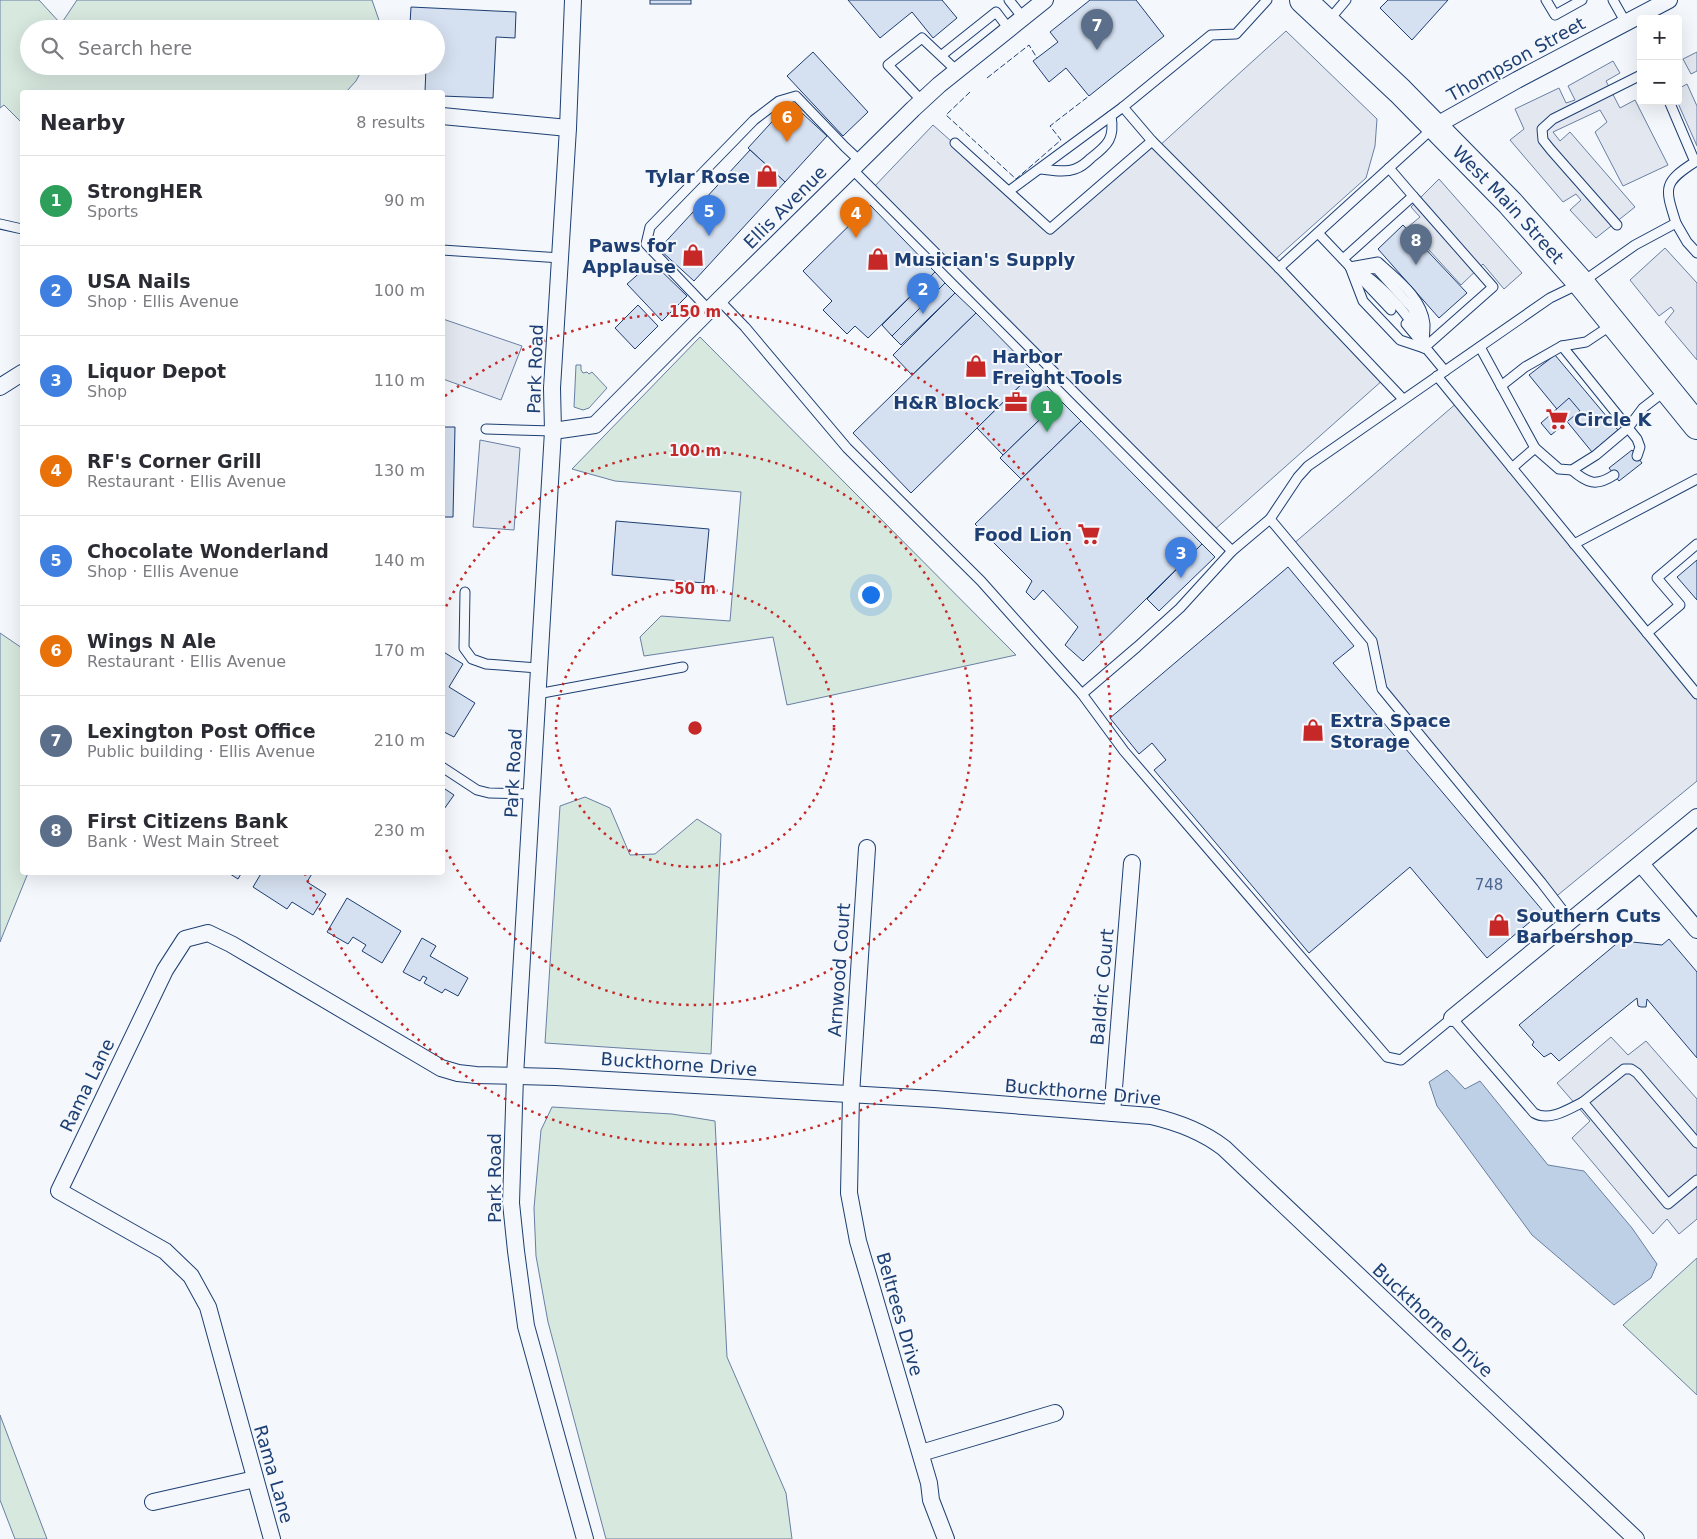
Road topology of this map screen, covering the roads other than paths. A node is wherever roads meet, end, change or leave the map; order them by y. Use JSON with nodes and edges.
{"nodes":[{"id":1,"x":573,"y":0,"type":"edge"},
{"id":2,"x":1010,"y":0,"type":"edge"},
{"id":3,"x":1045,"y":0,"type":"edge"},
{"id":4,"x":1267,"y":0,"type":"edge"},
{"id":5,"x":1303,"y":0,"type":"edge"},
{"id":6,"x":1346,"y":0,"type":"edge"},
{"id":7,"x":1546,"y":0,"type":"edge"},
{"id":8,"x":1582,"y":0,"type":"edge"},
{"id":9,"x":1613,"y":0,"type":"edge"},
{"id":10,"x":1669,"y":0,"type":"edge"},
{"id":11,"x":1023,"y":19,"type":"junction"},
{"id":12,"x":1327,"y":22,"type":"junction"},
{"id":13,"x":1626,"y":23,"type":"junction"},
{"id":14,"x":1009,"y":29,"type":"junction"},
{"id":15,"x":942,"y":55,"type":"junction"},
{"id":16,"x":958,"y":71,"type":"junction"},
{"id":17,"x":1637,"y":77,"type":"edge"},
{"id":18,"x":922,"y":101,"type":"junction"},
{"id":19,"x":1671,"y":105,"type":"edge"},
{"id":20,"x":1123,"y":107,"type":"junction"},
{"id":21,"x":445,"y":116,"type":"edge"},
{"id":22,"x":1111,"y":116,"type":"junction"},
{"id":23,"x":1435,"y":126,"type":"junction"},
{"id":24,"x":568,"y":128,"type":"junction"},
{"id":25,"x":1152,"y":141,"type":"junction"},
{"id":26,"x":954,"y":144,"type":"dead end"},
{"id":27,"x":1696,"y":164,"type":"edge"},
{"id":28,"x":856,"y":165,"type":"junction"},
{"id":29,"x":1389,"y":168,"type":"junction"},
{"id":30,"x":1040,"y":169,"type":"junction"},
{"id":31,"x":1009,"y":192,"type":"junction"},
{"id":32,"x":1413,"y":196,"type":"junction"},
{"id":33,"x":1676,"y":223,"type":"junction"},
{"id":34,"x":0,"y":224,"type":"edge"},
{"id":35,"x":1617,"y":225,"type":"dead end"},
{"id":36,"x":20,"y":229,"type":"edge"},
{"id":37,"x":1318,"y":233,"type":"junction"},
{"id":38,"x":445,"y":250,"type":"edge"},
{"id":39,"x":1697,"y":253,"type":"edge"},
{"id":40,"x":561,"y":258,"type":"junction"},
{"id":41,"x":1343,"y":260,"type":"junction"},
{"id":42,"x":1350,"y":267,"type":"junction"},
{"id":43,"x":1279,"y":268,"type":"junction"},
{"id":44,"x":1581,"y":283,"type":"junction"},
{"id":45,"x":714,"y":305,"type":"junction"},
{"id":46,"x":1391,"y":310,"type":"dead end"},
{"id":47,"x":1406,"y":324,"type":"dead end"},
{"id":48,"x":1614,"y":324,"type":"junction"},
{"id":49,"x":1562,"y":346,"type":"junction"},
{"id":50,"x":1480,"y":347,"type":"junction"},
{"id":51,"x":1424,"y":348,"type":"junction"},
{"id":52,"x":1445,"y":371,"type":"junction"},
{"id":53,"x":20,"y":374,"type":"edge"},
{"id":54,"x":1437,"y":376,"type":"junction"},
{"id":55,"x":1501,"y":386,"type":"junction"},
{"id":56,"x":0,"y":387,"type":"edge"},
{"id":57,"x":1667,"y":389,"type":"junction"},
{"id":58,"x":1404,"y":399,"type":"junction"},
{"id":59,"x":1697,"y":426,"type":"edge"},
{"id":60,"x":1628,"y":428,"type":"junction"},
{"id":61,"x":486,"y":429,"type":"dead end"},
{"id":62,"x":553,"y":431,"type":"junction"},
{"id":63,"x":1535,"y":448,"type":"junction"},
{"id":64,"x":1637,"y":456,"type":"dead end"},
{"id":65,"x":1512,"y":468,"type":"junction"},
{"id":66,"x":1572,"y":470,"type":"junction"},
{"id":67,"x":1614,"y":475,"type":"dead end"},
{"id":68,"x":1697,"y":479,"type":"edge"},
{"id":69,"x":1270,"y":519,"type":"junction"},
{"id":70,"x":1574,"y":544,"type":"junction"},
{"id":71,"x":1697,"y":544,"type":"edge"},
{"id":72,"x":1232,"y":551,"type":"junction"},
{"id":73,"x":465,"y":592,"type":"dead end"},
{"id":74,"x":1647,"y":633,"type":"junction"},
{"id":75,"x":683,"y":667,"type":"dead end"},
{"id":76,"x":538,"y":668,"type":"junction"},
{"id":77,"x":537,"y":694,"type":"junction"},
{"id":78,"x":1082,"y":694,"type":"junction"},
{"id":79,"x":1697,"y":694,"type":"edge"},
{"id":80,"x":445,"y":769,"type":"edge"},
{"id":81,"x":532,"y":794,"type":"junction"},
{"id":82,"x":1697,"y":818,"type":"edge"},
{"id":83,"x":868,"y":848,"type":"dead end"},
{"id":84,"x":1132,"y":863,"type":"dead end"},
{"id":85,"x":1641,"y":864,"type":"junction"},
{"id":86,"x":1570,"y":921,"type":"junction"},
{"id":87,"x":1697,"y":930,"type":"edge"},
{"id":88,"x":1452,"y":1018,"type":"junction"},
{"id":89,"x":515,"y":1076,"type":"junction"},
{"id":90,"x":851,"y":1094,"type":"junction"},
{"id":91,"x":1583,"y":1102,"type":"junction"},
{"id":92,"x":1112,"y":1113,"type":"junction"},
{"id":93,"x":1697,"y":1143,"type":"edge"},
{"id":94,"x":1697,"y":1180,"type":"edge"},
{"id":95,"x":1055,"y":1413,"type":"dead end"},
{"id":96,"x":920,"y":1453,"type":"junction"},
{"id":97,"x":255,"y":1479,"type":"junction"},
{"id":98,"x":153,"y":1502,"type":"dead end"},
{"id":99,"x":272,"y":1539,"type":"edge"},
{"id":100,"x":585,"y":1539,"type":"edge"},
{"id":101,"x":946,"y":1539,"type":"edge"},
{"id":102,"x":1636,"y":1539,"type":"edge"}],
"edges":[{"from":1,"to":24,"type":"street","name":"Park Road"},
{"from":2,"to":11,"type":"lane"},
{"from":3,"to":11,"type":"street","name":"Ellis Avenue"},
{"from":4,"to":20,"type":"lane"},
{"from":5,"to":12,"type":"main road","name":"West Main Street"},
{"from":6,"to":12,"type":"lane"},
{"from":7,"to":8,"type":"lane"},
{"from":9,"to":13,"type":"lane"},
{"from":10,"to":13,"type":"street","name":"Thompson Street"},
{"from":11,"to":14,"type":"street","name":"Ellis Avenue"},
{"from":12,"to":23,"type":"main road","name":"West Main Street"},
{"from":13,"to":23,"type":"street","name":"Thompson Street"},
{"from":14,"to":15,"type":"lane"},
{"from":14,"to":16,"type":"street","name":"Ellis Avenue"},
{"from":15,"to":16,"type":"lane"},
{"from":15,"to":18,"type":"lane"},
{"from":16,"to":18,"type":"street","name":"Ellis Avenue"},
{"from":17,"to":35,"type":"lane"},
{"from":18,"to":28,"type":"street","name":"Ellis Avenue"},
{"from":19,"to":27,"type":"lane"},
{"from":20,"to":22,"type":"lane"},
{"from":20,"to":25,"type":"lane"},
{"from":21,"to":24,"type":"street"},
{"from":22,"to":30,"type":"lane"},
{"from":22,"to":30,"type":"lane"},
{"from":23,"to":29,"type":"lane"},
{"from":23,"to":44,"type":"main road","name":"West Main Street"},
{"from":24,"to":40,"type":"street","name":"Park Road"},
{"from":25,"to":31,"type":"lane"},
{"from":25,"to":43,"type":"lane"},
{"from":26,"to":31,"type":"lane"},
{"from":27,"to":33,"type":"lane"},
{"from":28,"to":45,"type":"street","name":"Ellis Avenue"},
{"from":28,"to":45,"type":"lane"},
{"from":28,"to":72,"type":"lane"},
{"from":29,"to":32,"type":"lane"},
{"from":29,"to":37,"type":"lane"},
{"from":30,"to":31,"type":"lane"},
{"from":32,"to":41,"type":"lane"},
{"from":32,"to":51,"type":"lane"},
{"from":33,"to":39,"type":"lane"},
{"from":33,"to":44,"type":"lane"},
{"from":34,"to":36,"type":"lane"},
{"from":37,"to":41,"type":"lane"},
{"from":37,"to":43,"type":"lane"},
{"from":38,"to":40,"type":"lane"},
{"from":40,"to":62,"type":"street","name":"Park Road"},
{"from":41,"to":42,"type":"lane"},
{"from":42,"to":46,"type":"lane"},
{"from":42,"to":51,"type":"lane"},
{"from":42,"to":51,"type":"lane"},
{"from":42,"to":51,"type":"lane"},
{"from":43,"to":58,"type":"lane"},
{"from":44,"to":48,"type":"main road","name":"West Main Street"},
{"from":44,"to":50,"type":"lane"},
{"from":45,"to":62,"type":"street","name":"Ellis Avenue"},
{"from":45,"to":78,"type":"lane"},
{"from":47,"to":51,"type":"lane"},
{"from":48,"to":49,"type":"lane"},
{"from":48,"to":57,"type":"main road","name":"West Main Street"},
{"from":49,"to":55,"type":"lane"},
{"from":49,"to":60,"type":"lane"},
{"from":50,"to":52,"type":"lane"},
{"from":50,"to":55,"type":"lane"},
{"from":51,"to":52,"type":"lane"},
{"from":52,"to":54,"type":"lane"},
{"from":53,"to":56,"type":"street"},
{"from":54,"to":58,"type":"lane"},
{"from":54,"to":65,"type":"lane"},
{"from":55,"to":63,"type":"lane"},
{"from":57,"to":59,"type":"main road","name":"West Main Street"},
{"from":57,"to":60,"type":"lane"},
{"from":58,"to":69,"type":"lane"},
{"from":60,"to":64,"type":"lane"},
{"from":60,"to":66,"type":"lane"},
{"from":61,"to":62,"type":"lane"},
{"from":62,"to":76,"type":"street","name":"Park Road"},
{"from":63,"to":65,"type":"lane"},
{"from":63,"to":66,"type":"lane"},
{"from":65,"to":70,"type":"lane"},
{"from":66,"to":67,"type":"lane"},
{"from":68,"to":70,"type":"lane"},
{"from":69,"to":72,"type":"lane"},
{"from":69,"to":86,"type":"lane"},
{"from":70,"to":74,"type":"lane"},
{"from":71,"to":74,"type":"lane"},
{"from":72,"to":78,"type":"lane"},
{"from":73,"to":76,"type":"lane"},
{"from":74,"to":79,"type":"lane"},
{"from":75,"to":77,"type":"lane"},
{"from":76,"to":77,"type":"street","name":"Park Road"},
{"from":77,"to":81,"type":"street","name":"Park Road"},
{"from":78,"to":88,"type":"lane"},
{"from":80,"to":81,"type":"lane"},
{"from":81,"to":89,"type":"street","name":"Park Road"},
{"from":82,"to":85,"type":"street"},
{"from":83,"to":90,"type":"street","name":"Arnwood Court"},
{"from":84,"to":92,"type":"street","name":"Baldric Court"},
{"from":85,"to":86,"type":"street"},
{"from":85,"to":87,"type":"street"},
{"from":86,"to":88,"type":"street"},
{"from":88,"to":91,"type":"lane"},
{"from":89,"to":90,"type":"street","name":"Buckthorne Drive"},
{"from":89,"to":97,"type":"street","name":"Rama Lane"},
{"from":89,"to":100,"type":"street","name":"Park Road"},
{"from":90,"to":92,"type":"street","name":"Buckthorne Drive"},
{"from":90,"to":96,"type":"street","name":"Beltrees Drive"},
{"from":91,"to":93,"type":"lane"},
{"from":91,"to":94,"type":"lane"},
{"from":92,"to":102,"type":"street","name":"Buckthorne Drive"},
{"from":95,"to":96,"type":"street"},
{"from":96,"to":101,"type":"street","name":"Beltrees Drive"},
{"from":97,"to":98,"type":"street"},
{"from":97,"to":99,"type":"street","name":"Rama Lane"}]}
